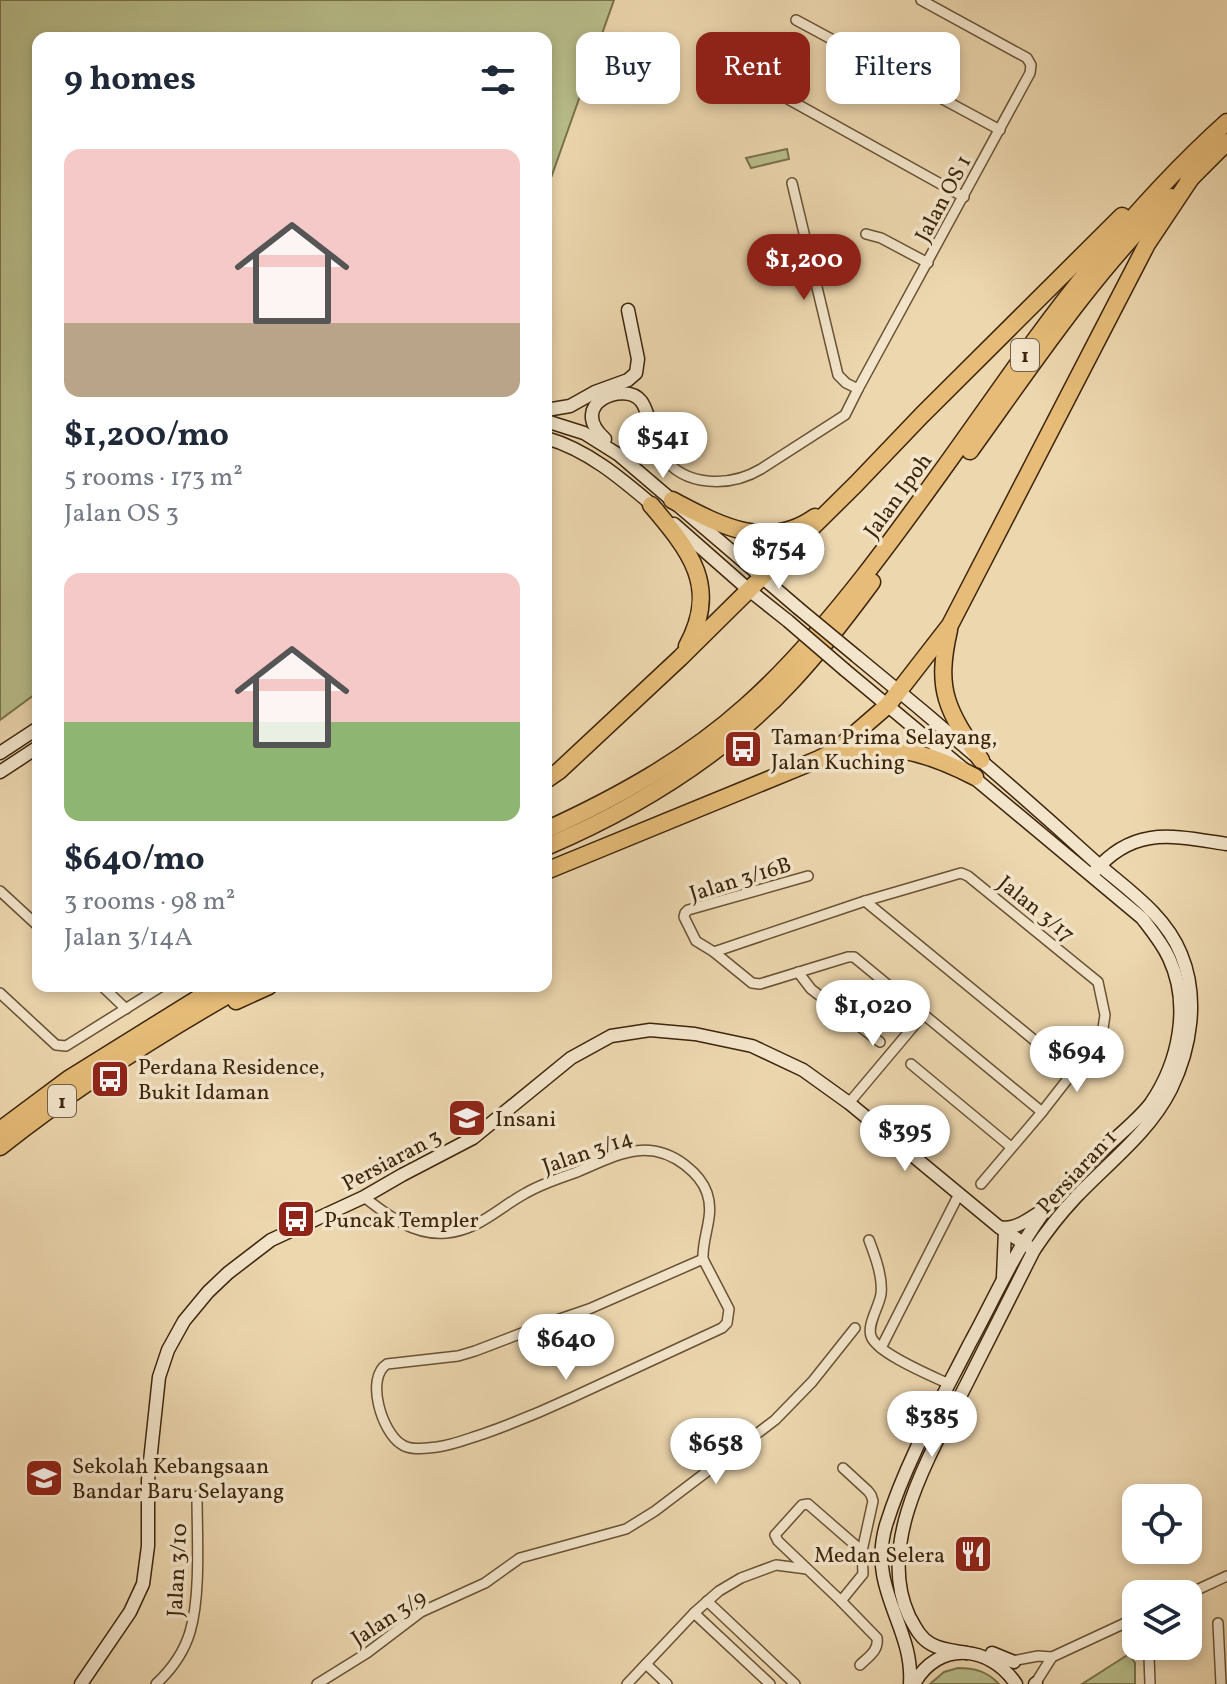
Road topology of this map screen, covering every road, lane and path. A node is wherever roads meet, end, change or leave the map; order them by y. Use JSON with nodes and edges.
{"nodes":[{"id":1,"x":921,"y":0,"type":"edge"},
{"id":2,"x":796,"y":20,"type":"dead end"},
{"id":3,"x":797,"y":104,"type":"edge"},
{"id":4,"x":1227,"y":113,"type":"edge"},
{"id":5,"x":1227,"y":122,"type":"edge"},
{"id":6,"x":1000,"y":130,"type":"junction"},
{"id":7,"x":1227,"y":142,"type":"edge"},
{"id":8,"x":1193,"y":175,"type":"junction"},
{"id":9,"x":792,"y":183,"type":"dead end"},
{"id":10,"x":964,"y":197,"type":"junction"},
{"id":11,"x":866,"y":234,"type":"dead end"},
{"id":12,"x":928,"y":263,"type":"junction"},
{"id":13,"x":628,"y":310,"type":"dead end"},
{"id":14,"x":609,"y":387,"type":"junction"},
{"id":15,"x":858,"y":389,"type":"junction"},
{"id":16,"x":552,"y":409,"type":"edge"},
{"id":17,"x":552,"y":423,"type":"edge"},
{"id":18,"x":651,"y":425,"type":"junction"},
{"id":19,"x":552,"y":440,"type":"edge"},
{"id":20,"x":638,"y":471,"type":"junction"},
{"id":21,"x":856,"y":484,"type":"junction"},
{"id":22,"x":672,"y":500,"type":"junction"},
{"id":23,"x":651,"y":505,"type":"junction"},
{"id":24,"x":755,"y":584,"type":"junction"},
{"id":25,"x":950,"y":625,"type":"junction"},
{"id":26,"x":680,"y":658,"type":"junction"},
{"id":27,"x":899,"y":691,"type":"junction"},
{"id":28,"x":888,"y":705,"type":"junction"},
{"id":29,"x":32,"y":732,"type":"edge"},
{"id":30,"x":32,"y":751,"type":"edge"},
{"id":31,"x":0,"y":753,"type":"edge"},
{"id":32,"x":819,"y":759,"type":"junction"},
{"id":33,"x":981,"y":760,"type":"junction"},
{"id":34,"x":0,"y":772,"type":"edge"},
{"id":35,"x":552,"y":776,"type":"edge"},
{"id":36,"x":975,"y":777,"type":"junction"},
{"id":37,"x":552,"y":827,"type":"edge"},
{"id":38,"x":1073,"y":841,"type":"junction"},
{"id":39,"x":552,"y":844,"type":"edge"},
{"id":40,"x":1227,"y":844,"type":"edge"},
{"id":41,"x":1117,"y":849,"type":"junction"},
{"id":42,"x":552,"y":869,"type":"edge"},
{"id":43,"x":1095,"y":870,"type":"junction"},
{"id":44,"x":808,"y":876,"type":"dead end"},
{"id":45,"x":0,"y":891,"type":"edge"},
{"id":46,"x":865,"y":901,"type":"junction"},
{"id":47,"x":32,"y":920,"type":"edge"},
{"id":48,"x":714,"y":952,"type":"junction"},
{"id":49,"x":798,"y":972,"type":"junction"},
{"id":50,"x":108,"y":992,"type":"edge"},
{"id":51,"x":153,"y":992,"type":"edge"},
{"id":52,"x":204,"y":992,"type":"edge"},
{"id":53,"x":208,"y":992,"type":"edge"},
{"id":54,"x":234,"y":992,"type":"edge"},
{"id":55,"x":256,"y":992,"type":"edge"},
{"id":56,"x":6,"y":999,"type":"edge"},
{"id":57,"x":194,"y":1000,"type":"junction"},
{"id":58,"x":126,"y":1009,"type":"junction"},
{"id":59,"x":923,"y":1015,"type":"junction"},
{"id":60,"x":162,"y":1033,"type":"junction"},
{"id":61,"x":880,"y":1042,"type":"dead end"},
{"id":62,"x":911,"y":1064,"type":"dead end"},
{"id":63,"x":1073,"y":1072,"type":"junction"},
{"id":64,"x":849,"y":1103,"type":"junction"},
{"id":65,"x":1042,"y":1112,"type":"junction"},
{"id":66,"x":0,"y":1130,"type":"edge"},
{"id":67,"x":0,"y":1147,"type":"edge"},
{"id":68,"x":1011,"y":1147,"type":"junction"},
{"id":69,"x":981,"y":1184,"type":"dead end"},
{"id":70,"x":959,"y":1194,"type":"junction"},
{"id":71,"x":364,"y":1197,"type":"junction"},
{"id":72,"x":1046,"y":1208,"type":"junction"},
{"id":73,"x":1002,"y":1229,"type":"junction"},
{"id":74,"x":869,"y":1240,"type":"dead end"},
{"id":75,"x":1029,"y":1247,"type":"junction"},
{"id":76,"x":703,"y":1259,"type":"junction"},
{"id":77,"x":1003,"y":1280,"type":"junction"},
{"id":78,"x":855,"y":1328,"type":"dead end"},
{"id":79,"x":881,"y":1348,"type":"junction"},
{"id":80,"x":949,"y":1384,"type":"junction"},
{"id":81,"x":843,"y":1468,"type":"dead end"},
{"id":82,"x":197,"y":1496,"type":"dead end"},
{"id":83,"x":862,"y":1551,"type":"junction"},
{"id":84,"x":808,"y":1569,"type":"junction"},
{"id":85,"x":1227,"y":1576,"type":"edge"},
{"id":86,"x":1202,"y":1588,"type":"edge"},
{"id":87,"x":707,"y":1601,"type":"junction"},
{"id":88,"x":841,"y":1601,"type":"junction"},
{"id":89,"x":694,"y":1613,"type":"junction"},
{"id":90,"x":1218,"y":1623,"type":"dead end"},
{"id":91,"x":1122,"y":1624,"type":"edge"},
{"id":92,"x":917,"y":1631,"type":"junction"},
{"id":93,"x":906,"y":1646,"type":"junction"},
{"id":94,"x":967,"y":1653,"type":"junction"},
{"id":95,"x":1052,"y":1657,"type":"junction"},
{"id":96,"x":1149,"y":1660,"type":"edge"},
{"id":97,"x":996,"y":1662,"type":"junction"},
{"id":98,"x":1014,"y":1662,"type":"junction"},
{"id":99,"x":646,"y":1664,"type":"junction"},
{"id":100,"x":860,"y":1665,"type":"dead end"},
{"id":101,"x":81,"y":1684,"type":"edge"},
{"id":102,"x":156,"y":1684,"type":"edge"},
{"id":103,"x":317,"y":1684,"type":"edge"},
{"id":104,"x":627,"y":1684,"type":"edge"},
{"id":105,"x":667,"y":1684,"type":"edge"},
{"id":106,"x":770,"y":1684,"type":"edge"},
{"id":107,"x":795,"y":1684,"type":"edge"},
{"id":108,"x":903,"y":1684,"type":"edge"},
{"id":109,"x":912,"y":1684,"type":"edge"},
{"id":110,"x":1016,"y":1684,"type":"edge"},
{"id":111,"x":1035,"y":1684,"type":"edge"},
{"id":112,"x":1150,"y":1684,"type":"edge"},
{"id":113,"x":1221,"y":1684,"type":"edge"}],
"edges":[{"from":1,"to":6,"type":"street","name":"Jalan OS 1"},
{"from":2,"to":6,"type":"street"},
{"from":3,"to":10,"type":"street"},
{"from":4,"to":21,"type":"highway"},
{"from":5,"to":37,"type":"highway","name":"Jalan Ipoh","number":"1"},
{"from":6,"to":10,"type":"street","name":"Jalan OS 1"},
{"from":7,"to":8,"type":"highway","name":"Jalan Ipoh","number":"1"},
{"from":8,"to":25,"type":"highway"},
{"from":8,"to":39,"type":"highway","name":"Jalan Ipoh","number":"1"},
{"from":9,"to":15,"type":"street"},
{"from":10,"to":12,"type":"street","name":"Jalan OS 1"},
{"from":11,"to":12,"type":"street"},
{"from":12,"to":15,"type":"street","name":"Jalan OS 1"},
{"from":13,"to":14,"type":"main road"},
{"from":14,"to":16,"type":"main road"},
{"from":14,"to":18,"type":"main road"},
{"from":15,"to":18,"type":"street","name":"Jalan OS 1"},
{"from":17,"to":20,"type":"main road"},
{"from":18,"to":20,"type":"main road"},
{"from":19,"to":23,"type":"main road"},
{"from":20,"to":22,"type":"main road"},
{"from":21,"to":22,"type":"highway"},
{"from":21,"to":24,"type":"highway"},
{"from":22,"to":24,"type":"main road"},
{"from":23,"to":24,"type":"main road"},
{"from":23,"to":26,"type":"highway"},
{"from":24,"to":26,"type":"highway"},
{"from":24,"to":27,"type":"main road","name":"Persiaran 1","bridge":true},
{"from":24,"to":28,"type":"main road","name":"Persiaran 1","bridge":true},
{"from":25,"to":27,"type":"highway"},
{"from":25,"to":33,"type":"highway"},
{"from":26,"to":35,"type":"highway"},
{"from":27,"to":28,"type":"highway"},
{"from":27,"to":33,"type":"main road","name":"Persiaran 1"},
{"from":28,"to":32,"type":"highway"},
{"from":28,"to":36,"type":"main road","name":"Persiaran 1"},
{"from":29,"to":31,"type":"main road"},
{"from":30,"to":34,"type":"main road"},
{"from":32,"to":36,"type":"highway"},
{"from":32,"to":42,"type":"highway"},
{"from":33,"to":38,"type":"main road","name":"Persiaran 1"},
{"from":36,"to":43,"type":"main road","name":"Persiaran 1"},
{"from":38,"to":41,"type":"main road"},
{"from":38,"to":43,"type":"main road","name":"Persiaran 1"},
{"from":40,"to":41,"type":"main road"},
{"from":41,"to":43,"type":"main road"},
{"from":43,"to":72,"type":"main road","name":"Persiaran 1"},
{"from":43,"to":75,"type":"main road","name":"Persiaran 1"},
{"from":44,"to":48,"type":"street","name":"Jalan 3/16B"},
{"from":45,"to":47,"type":"street"},
{"from":46,"to":48,"type":"street","name":"Jalan 3/17"},
{"from":46,"to":63,"type":"street"},
{"from":46,"to":63,"type":"street","name":"Jalan 3/17"},
{"from":48,"to":49,"type":"street"},
{"from":49,"to":59,"type":"street"},
{"from":49,"to":61,"type":"street"},
{"from":50,"to":58,"type":"street"},
{"from":51,"to":58,"type":"street"},
{"from":52,"to":57,"type":"highway"},
{"from":53,"to":57,"type":"highway","number":"1"},
{"from":54,"to":60,"type":"highway","number":"1"},
{"from":55,"to":60,"type":"highway"},
{"from":56,"to":58,"type":"street"},
{"from":57,"to":66,"type":"highway","number":"1"},
{"from":59,"to":64,"type":"street"},
{"from":59,"to":65,"type":"street"},
{"from":60,"to":67,"type":"highway","number":"1"},
{"from":62,"to":68,"type":"street"},
{"from":63,"to":65,"type":"street","name":"Jalan 3/17"},
{"from":64,"to":70,"type":"main road","name":"Persiaran 3"},
{"from":64,"to":71,"type":"main road","name":"Persiaran 3"},
{"from":65,"to":68,"type":"street","name":"Jalan 3/17"},
{"from":68,"to":69,"type":"street","name":"Jalan 3/17"},
{"from":70,"to":73,"type":"main road","name":"Persiaran 3"},
{"from":70,"to":79,"type":"street"},
{"from":71,"to":76,"type":"street","name":"Jalan 3/14"},
{"from":71,"to":101,"type":"main road","name":"Persiaran 3"},
{"from":72,"to":73,"type":"main road"},
{"from":72,"to":75,"type":"main road","name":"Persiaran 1"},
{"from":73,"to":75,"type":"main road","name":"Persiaran 3"},
{"from":73,"to":77,"type":"main road"},
{"from":74,"to":79,"type":"street"},
{"from":75,"to":77,"type":"main road","name":"Persiaran 1"},
{"from":75,"to":92,"type":"main road","name":"Persiaran 1"},
{"from":76,"to":76,"type":"street"},
{"from":77,"to":80,"type":"main road","name":"Persiaran 1"},
{"from":78,"to":103,"type":"street","name":"Jalan 3/9"},
{"from":79,"to":80,"type":"street"},
{"from":80,"to":93,"type":"main road","name":"Persiaran 1"},
{"from":81,"to":83,"type":"street"},
{"from":82,"to":102,"type":"street","name":"Jalan 3/10"},
{"from":83,"to":84,"type":"street"},
{"from":83,"to":88,"type":"street"},
{"from":84,"to":87,"type":"street"},
{"from":84,"to":88,"type":"street"},
{"from":85,"to":86,"type":"street"},
{"from":87,"to":89,"type":"street"},
{"from":87,"to":107,"type":"street"},
{"from":88,"to":100,"type":"street"},
{"from":89,"to":99,"type":"street"},
{"from":89,"to":106,"type":"street"},
{"from":90,"to":113,"type":"street"},
{"from":91,"to":95,"type":"street"},
{"from":92,"to":94,"type":"main road"},
{"from":92,"to":98,"type":"main road"},
{"from":93,"to":108,"type":"main road"},
{"from":93,"to":109,"type":"main road","name":"Persiaran 1"},
{"from":94,"to":97,"type":"main road"},
{"from":94,"to":109,"type":"main road"},
{"from":95,"to":98,"type":"street"},
{"from":95,"to":111,"type":"street"},
{"from":96,"to":112,"type":"street"},
{"from":97,"to":98,"type":"street"},
{"from":97,"to":110,"type":"main road"},
{"from":99,"to":104,"type":"street"},
{"from":99,"to":105,"type":"street"}]}
